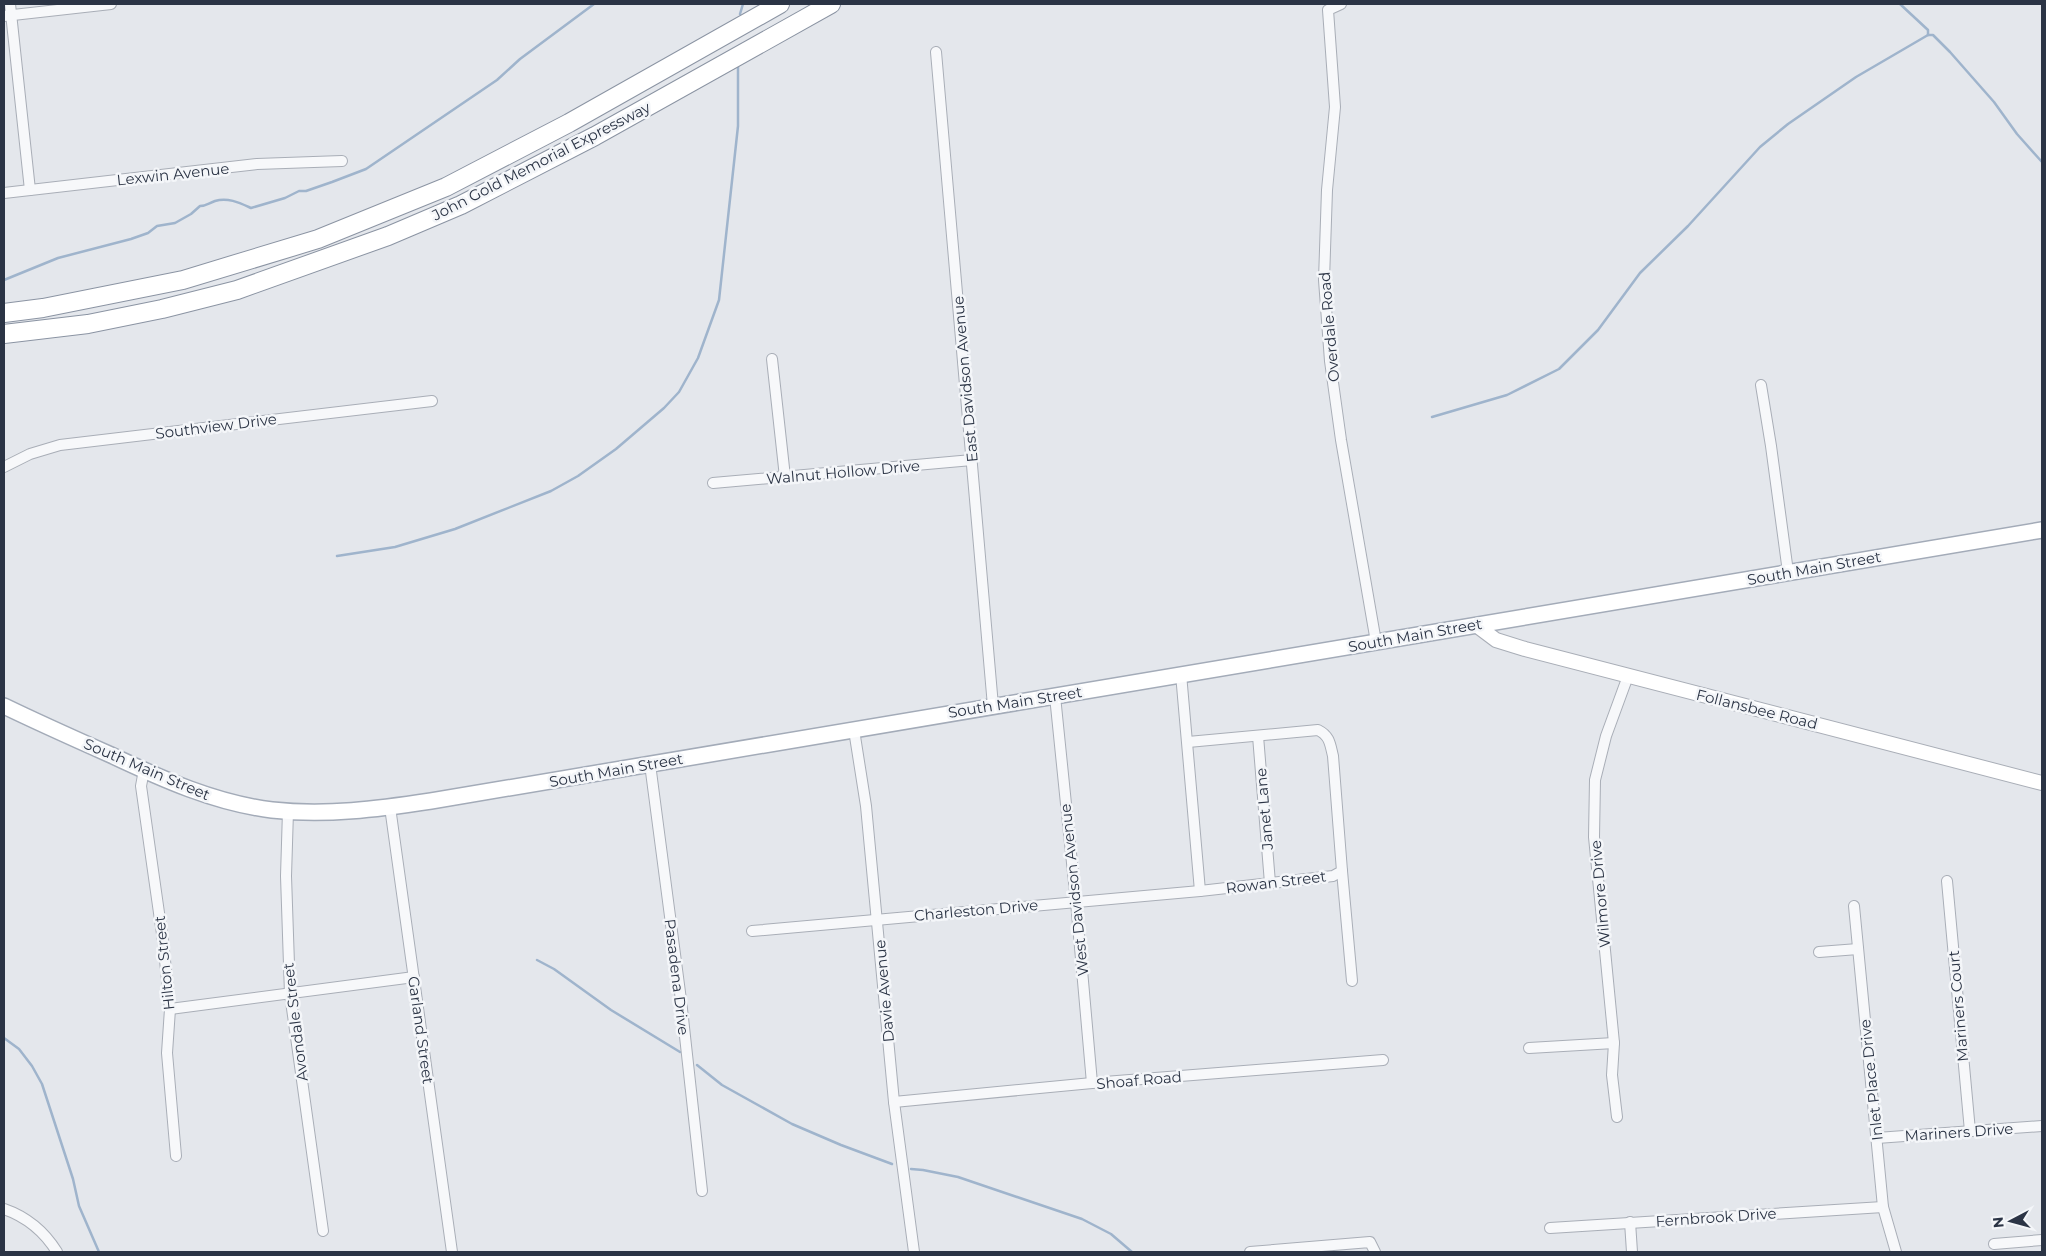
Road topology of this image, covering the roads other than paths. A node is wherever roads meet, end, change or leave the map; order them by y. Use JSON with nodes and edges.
{"nodes":[{"id":1,"x":10,"y":4,"type":"edge"},
{"id":2,"x":111,"y":4,"type":"edge"},
{"id":3,"x":780,"y":4,"type":"edge"},
{"id":4,"x":830,"y":4,"type":"edge"},
{"id":5,"x":1341,"y":4,"type":"edge"},
{"id":6,"x":8,"y":16,"type":"edge"},
{"id":7,"x":936,"y":52,"type":"dead end"},
{"id":8,"x":342,"y":161,"type":"dead end"},
{"id":9,"x":30,"y":190,"type":"junction"},
{"id":10,"x":4,"y":193,"type":"edge"},
{"id":11,"x":4,"y":313,"type":"edge"},
{"id":12,"x":4,"y":334,"type":"edge"},
{"id":13,"x":772,"y":359,"type":"dead end"},
{"id":14,"x":1761,"y":384,"type":"dead end"},
{"id":15,"x":432,"y":401,"type":"dead end"},
{"id":16,"x":972,"y":460,"type":"junction"},
{"id":17,"x":4,"y":467,"type":"edge"},
{"id":18,"x":784,"y":477,"type":"junction"},
{"id":19,"x":713,"y":483,"type":"dead end"},
{"id":20,"x":2042,"y":530,"type":"edge"},
{"id":21,"x":1788,"y":572,"type":"junction"},
{"id":22,"x":1476,"y":625,"type":"junction"},
{"id":23,"x":1376,"y":642,"type":"junction"},
{"id":24,"x":1181,"y":674,"type":"junction"},
{"id":25,"x":1628,"y":676,"type":"junction"},
{"id":26,"x":1055,"y":696,"type":"junction"},
{"id":27,"x":4,"y":706,"type":"edge"},
{"id":28,"x":993,"y":706,"type":"junction"},
{"id":29,"x":854,"y":730,"type":"junction"},
{"id":30,"x":1258,"y":736,"type":"junction"},
{"id":31,"x":1188,"y":742,"type":"junction"},
{"id":32,"x":650,"y":764,"type":"junction"},
{"id":33,"x":144,"y":770,"type":"junction"},
{"id":34,"x":2042,"y":783,"type":"edge"},
{"id":35,"x":390,"y":807,"type":"junction"},
{"id":36,"x":288,"y":811,"type":"junction"},
{"id":37,"x":1342,"y":870,"type":"junction"},
{"id":38,"x":1946,"y":881,"type":"dead end"},
{"id":39,"x":1270,"y":883,"type":"junction"},
{"id":40,"x":1200,"y":891,"type":"junction"},
{"id":41,"x":1076,"y":902,"type":"junction"},
{"id":42,"x":1854,"y":906,"type":"dead end"},
{"id":43,"x":878,"y":919,"type":"junction"},
{"id":44,"x":752,"y":931,"type":"dead end"},
{"id":45,"x":1858,"y":949,"type":"junction"},
{"id":46,"x":1819,"y":952,"type":"dead end"},
{"id":47,"x":414,"y":977,"type":"junction"},
{"id":48,"x":1352,"y":981,"type":"dead end"},
{"id":49,"x":290,"y":994,"type":"junction"},
{"id":50,"x":170,"y":1009,"type":"junction"},
{"id":51,"x":1614,"y":1043,"type":"junction"},
{"id":52,"x":1529,"y":1048,"type":"dead end"},
{"id":53,"x":1383,"y":1060,"type":"dead end"},
{"id":54,"x":1092,"y":1083,"type":"junction"},
{"id":55,"x":894,"y":1102,"type":"junction"},
{"id":56,"x":1617,"y":1116,"type":"dead end"},
{"id":57,"x":2042,"y":1126,"type":"edge"},
{"id":58,"x":1970,"y":1131,"type":"junction"},
{"id":59,"x":1877,"y":1138,"type":"junction"},
{"id":60,"x":176,"y":1156,"type":"dead end"},
{"id":61,"x":702,"y":1191,"type":"dead end"},
{"id":62,"x":1883,"y":1207,"type":"junction"},
{"id":63,"x":4,"y":1209,"type":"edge"},
{"id":64,"x":1630,"y":1222,"type":"junction"},
{"id":65,"x":1550,"y":1228,"type":"dead end"},
{"id":66,"x":323,"y":1231,"type":"dead end"},
{"id":67,"x":2042,"y":1240,"type":"edge"},
{"id":68,"x":1994,"y":1244,"type":"dead end"},
{"id":69,"x":56,"y":1252,"type":"edge"},
{"id":70,"x":452,"y":1252,"type":"edge"},
{"id":71,"x":914,"y":1252,"type":"edge"},
{"id":72,"x":1250,"y":1252,"type":"edge"},
{"id":73,"x":1375,"y":1252,"type":"edge"},
{"id":74,"x":1632,"y":1252,"type":"edge"},
{"id":75,"x":1896,"y":1252,"type":"edge"}],
"edges":[{"from":1,"to":6,"type":"street"},
{"from":2,"to":6,"type":"street"},
{"from":3,"to":11,"type":"highway","name":"John Gold Memorial Expressway"},
{"from":4,"to":12,"type":"highway","name":"John Gold Memorial Expressway"},
{"from":5,"to":23,"type":"street","name":"Overdale Road"},
{"from":6,"to":9,"type":"street"},
{"from":7,"to":16,"type":"street","name":"East Davidson Avenue"},
{"from":8,"to":9,"type":"street","name":"Lexwin Avenue"},
{"from":9,"to":10,"type":"street","name":"Lexwin Avenue"},
{"from":13,"to":18,"type":"street"},
{"from":14,"to":21,"type":"street"},
{"from":15,"to":17,"type":"street","name":"Southview Drive"},
{"from":16,"to":18,"type":"street","name":"Walnut Hollow Drive"},
{"from":16,"to":28,"type":"street","name":"East Davidson Avenue"},
{"from":18,"to":19,"type":"street","name":"Walnut Hollow Drive"},
{"from":20,"to":21,"type":"main road","name":"South Main Street"},
{"from":21,"to":22,"type":"main road","name":"South Main Street"},
{"from":22,"to":23,"type":"main road","name":"South Main Street"},
{"from":22,"to":25,"type":"street","name":"Follansbee Road"},
{"from":23,"to":24,"type":"main road","name":"South Main Street"},
{"from":24,"to":26,"type":"main road","name":"South Main Street"},
{"from":24,"to":31,"type":"street"},
{"from":25,"to":34,"type":"street","name":"Follansbee Road"},
{"from":25,"to":51,"type":"street","name":"Wilmore Drive"},
{"from":26,"to":28,"type":"main road","name":"South Main Street"},
{"from":26,"to":41,"type":"street","name":"West Davidson Avenue"},
{"from":27,"to":33,"type":"main road","name":"South Main Street"},
{"from":28,"to":29,"type":"main road","name":"South Main Street"},
{"from":29,"to":32,"type":"main road","name":"South Main Street"},
{"from":29,"to":43,"type":"street","name":"Davie Avenue"},
{"from":30,"to":31,"type":"street","name":"Rowan Street"},
{"from":30,"to":37,"type":"street","name":"Rowan Street"},
{"from":30,"to":39,"type":"street","name":"Janet Lane"},
{"from":31,"to":40,"type":"street"},
{"from":32,"to":35,"type":"main road","name":"South Main Street"},
{"from":32,"to":61,"type":"street","name":"Pasadena Drive"},
{"from":33,"to":36,"type":"main road","name":"South Main Street"},
{"from":33,"to":50,"type":"street","name":"Hilton Street"},
{"from":35,"to":36,"type":"main road","name":"South Main Street"},
{"from":35,"to":47,"type":"street","name":"Garland Street"},
{"from":36,"to":49,"type":"street","name":"Avondale Street"},
{"from":37,"to":39,"type":"street","name":"Rowan Street"},
{"from":37,"to":48,"type":"street"},
{"from":38,"to":58,"type":"street","name":"Mariners Court"},
{"from":39,"to":40,"type":"street","name":"Rowan Street"},
{"from":40,"to":41,"type":"street","name":"Charleston Drive"},
{"from":41,"to":43,"type":"street","name":"Charleston Drive"},
{"from":41,"to":54,"type":"street","name":"West Davidson Avenue"},
{"from":42,"to":45,"type":"street","name":"Inlet Place Drive"},
{"from":43,"to":44,"type":"street","name":"Charleston Drive"},
{"from":43,"to":55,"type":"street","name":"Davie Avenue"},
{"from":45,"to":46,"type":"street"},
{"from":45,"to":59,"type":"street","name":"Inlet Place Drive"},
{"from":47,"to":49,"type":"street"},
{"from":47,"to":70,"type":"street","name":"Garland Street"},
{"from":49,"to":50,"type":"street"},
{"from":49,"to":66,"type":"street","name":"Avondale Street"},
{"from":50,"to":60,"type":"street","name":"Hilton Street"},
{"from":51,"to":52,"type":"street"},
{"from":51,"to":56,"type":"street","name":"Wilmore Drive"},
{"from":53,"to":54,"type":"street","name":"Shoaf Road"},
{"from":54,"to":55,"type":"street","name":"Shoaf Road"},
{"from":55,"to":71,"type":"street","name":"Davie Avenue"},
{"from":57,"to":58,"type":"street","name":"Mariners Drive"},
{"from":58,"to":59,"type":"street","name":"Mariners Drive"},
{"from":59,"to":62,"type":"street","name":"Inlet Place Drive"},
{"from":62,"to":64,"type":"street","name":"Fernbrook Drive"},
{"from":62,"to":75,"type":"street","name":"Inlet Place Drive"},
{"from":63,"to":69,"type":"street"},
{"from":64,"to":65,"type":"street","name":"Fernbrook Drive"},
{"from":64,"to":74,"type":"street"},
{"from":67,"to":68,"type":"street"},
{"from":72,"to":73,"type":"street"}]}
